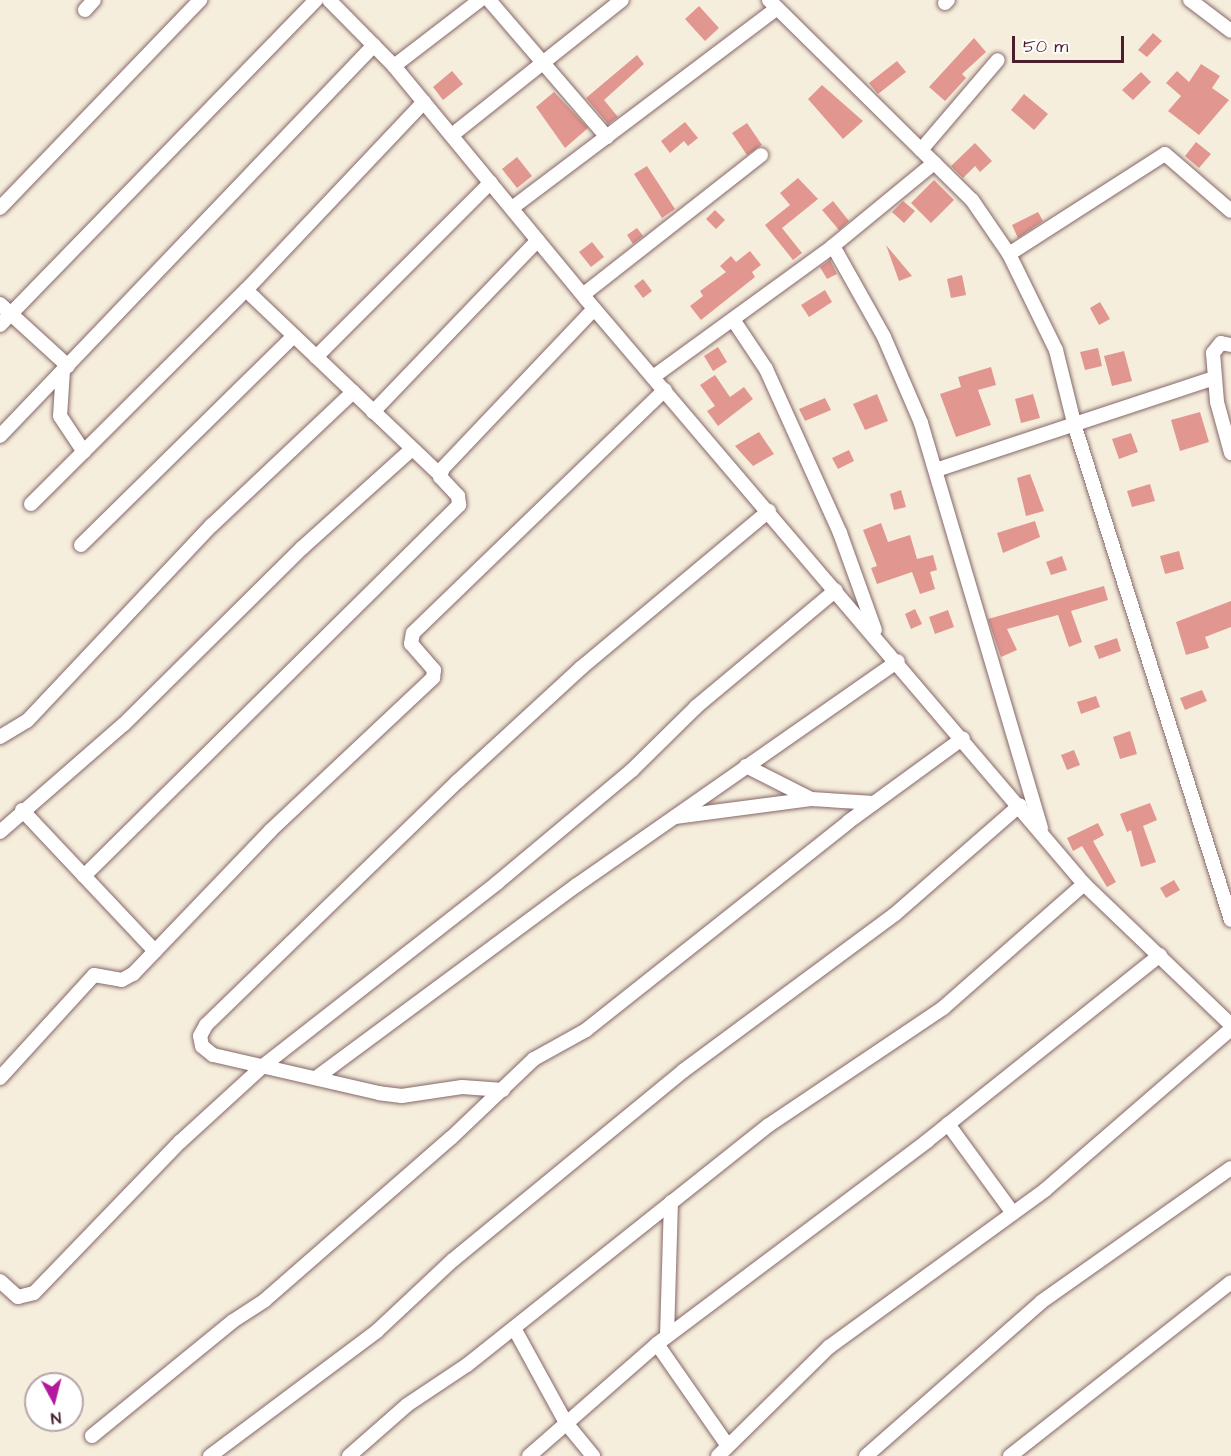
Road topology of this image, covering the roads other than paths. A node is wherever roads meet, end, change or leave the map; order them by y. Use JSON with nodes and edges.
{"nodes":[{"id":1,"x":200,"y":0,"type":"edge"},
{"id":2,"x":316,"y":0,"type":"edge"},
{"id":3,"x":329,"y":0,"type":"edge"},
{"id":4,"x":480,"y":0,"type":"edge"},
{"id":5,"x":489,"y":0,"type":"edge"},
{"id":6,"x":622,"y":0,"type":"edge"},
{"id":7,"x":1190,"y":0,"type":"edge"},
{"id":8,"x":773,"y":4,"type":"edge"},
{"id":9,"x":1231,"y":31,"type":"edge"},
{"id":10,"x":374,"y":45,"type":"junction"},
{"id":11,"x":998,"y":60,"type":"dead end"},
{"id":12,"x":543,"y":63,"type":"junction"},
{"id":13,"x":394,"y":66,"type":"junction"},
{"id":14,"x":424,"y":102,"type":"junction"},
{"id":15,"x":452,"y":135,"type":"junction"},
{"id":16,"x":607,"y":137,"type":"junction"},
{"id":17,"x":921,"y":150,"type":"junction"},
{"id":18,"x":761,"y":155,"type":"dead end"},
{"id":19,"x":934,"y":163,"type":"junction"},
{"id":20,"x":491,"y":182,"type":"junction"},
{"id":21,"x":0,"y":208,"type":"edge"},
{"id":22,"x":512,"y":208,"type":"junction"},
{"id":23,"x":1231,"y":211,"type":"edge"},
{"id":24,"x":538,"y":240,"type":"junction"},
{"id":25,"x":833,"y":246,"type":"junction"},
{"id":26,"x":1009,"y":254,"type":"junction"},
{"id":27,"x":246,"y":290,"type":"junction"},
{"id":28,"x":584,"y":294,"type":"junction"},
{"id":29,"x":0,"y":304,"type":"edge"},
{"id":30,"x":594,"y":309,"type":"junction"},
{"id":31,"x":11,"y":314,"type":"junction"},
{"id":32,"x":734,"y":321,"type":"junction"},
{"id":33,"x":0,"y":325,"type":"edge"},
{"id":34,"x":294,"y":336,"type":"junction"},
{"id":35,"x":1231,"y":345,"type":"edge"},
{"id":36,"x":316,"y":357,"type":"junction"},
{"id":37,"x":65,"y":368,"type":"junction"},
{"id":38,"x":654,"y":377,"type":"junction"},
{"id":39,"x":1214,"y":378,"type":"junction"},
{"id":40,"x":665,"y":390,"type":"junction"},
{"id":41,"x":353,"y":392,"type":"junction"},
{"id":42,"x":373,"y":412,"type":"junction"},
{"id":43,"x":1075,"y":427,"type":"junction"},
{"id":44,"x":0,"y":436,"type":"edge"},
{"id":45,"x":412,"y":448,"type":"junction"},
{"id":46,"x":84,"y":452,"type":"junction"},
{"id":47,"x":1231,"y":453,"type":"edge"},
{"id":48,"x":936,"y":470,"type":"junction"},
{"id":49,"x":440,"y":475,"type":"junction"},
{"id":50,"x":31,"y":504,"type":"dead end"},
{"id":51,"x":769,"y":511,"type":"junction"},
{"id":52,"x":81,"y":545,"type":"dead end"},
{"id":53,"x":836,"y":590,"type":"junction"},
{"id":54,"x":878,"y":638,"type":"junction"},
{"id":55,"x":898,"y":661,"type":"junction"},
{"id":56,"x":0,"y":737,"type":"edge"},
{"id":57,"x":963,"y":738,"type":"junction"},
{"id":58,"x":746,"y":766,"type":"junction"},
{"id":59,"x":811,"y":799,"type":"junction"},
{"id":60,"x":874,"y":803,"type":"junction"},
{"id":61,"x":1020,"y":805,"type":"junction"},
{"id":62,"x":22,"y":810,"type":"junction"},
{"id":63,"x":673,"y":818,"type":"junction"},
{"id":64,"x":0,"y":832,"type":"edge"},
{"id":65,"x":1044,"y":836,"type":"junction"},
{"id":66,"x":84,"y":876,"type":"junction"},
{"id":67,"x":1084,"y":884,"type":"junction"},
{"id":68,"x":1231,"y":920,"type":"edge"},
{"id":69,"x":155,"y":951,"type":"junction"},
{"id":70,"x":1160,"y":955,"type":"junction"},
{"id":71,"x":1231,"y":1024,"type":"edge"},
{"id":72,"x":1231,"y":1029,"type":"edge"},
{"id":73,"x":264,"y":1066,"type":"junction"},
{"id":74,"x":0,"y":1078,"type":"edge"},
{"id":75,"x":316,"y":1078,"type":"junction"},
{"id":76,"x":503,"y":1090,"type":"junction"},
{"id":77,"x":948,"y":1124,"type":"junction"},
{"id":78,"x":1231,"y":1168,"type":"edge"},
{"id":79,"x":671,"y":1202,"type":"junction"},
{"id":80,"x":1013,"y":1212,"type":"junction"},
{"id":81,"x":0,"y":1281,"type":"edge"},
{"id":82,"x":1231,"y":1282,"type":"edge"},
{"id":83,"x":514,"y":1328,"type":"junction"},
{"id":84,"x":662,"y":1340,"type":"junction"},
{"id":85,"x":566,"y":1423,"type":"junction"},
{"id":86,"x":92,"y":1437,"type":"dead end"},
{"id":87,"x":723,"y":1451,"type":"edge"},
{"id":88,"x":210,"y":1456,"type":"edge"},
{"id":89,"x":349,"y":1456,"type":"edge"},
{"id":90,"x":529,"y":1456,"type":"edge"},
{"id":91,"x":593,"y":1456,"type":"edge"},
{"id":92,"x":866,"y":1456,"type":"edge"},
{"id":93,"x":1010,"y":1456,"type":"edge"}],
"edges":[{"from":1,"to":21,"type":"street"},
{"from":2,"to":31,"type":"street"},
{"from":3,"to":10,"type":"street"},
{"from":4,"to":13,"type":"street"},
{"from":5,"to":12,"type":"street"},
{"from":6,"to":12,"type":"street"},
{"from":7,"to":9,"type":"street"},
{"from":8,"to":16,"type":"street"},
{"from":8,"to":17,"type":"street"},
{"from":10,"to":13,"type":"street"},
{"from":10,"to":37,"type":"street"},
{"from":11,"to":17,"type":"street"},
{"from":12,"to":15,"type":"street"},
{"from":12,"to":16,"type":"street"},
{"from":13,"to":14,"type":"street"},
{"from":14,"to":15,"type":"street"},
{"from":14,"to":27,"type":"street"},
{"from":15,"to":20,"type":"street"},
{"from":16,"to":22,"type":"street"},
{"from":17,"to":19,"type":"street"},
{"from":18,"to":28,"type":"street"},
{"from":19,"to":25,"type":"street"},
{"from":19,"to":26,"type":"street"},
{"from":20,"to":22,"type":"street"},
{"from":20,"to":36,"type":"street"},
{"from":22,"to":24,"type":"street"},
{"from":23,"to":26,"type":"street"},
{"from":24,"to":28,"type":"street"},
{"from":24,"to":42,"type":"street"},
{"from":25,"to":32,"type":"street"},
{"from":25,"to":48,"type":"street"},
{"from":26,"to":43,"type":"street"},
{"from":27,"to":34,"type":"street"},
{"from":27,"to":46,"type":"street"},
{"from":28,"to":30,"type":"street"},
{"from":29,"to":31,"type":"street"},
{"from":30,"to":38,"type":"street"},
{"from":30,"to":49,"type":"street"},
{"from":31,"to":33,"type":"street"},
{"from":31,"to":37,"type":"street"},
{"from":32,"to":38,"type":"street"},
{"from":32,"to":54,"type":"street"},
{"from":34,"to":36,"type":"street"},
{"from":34,"to":52,"type":"street"},
{"from":35,"to":39,"type":"street"},
{"from":36,"to":41,"type":"street"},
{"from":37,"to":44,"type":"street"},
{"from":37,"to":46,"type":"street"},
{"from":38,"to":40,"type":"street"},
{"from":39,"to":43,"type":"street"},
{"from":39,"to":47,"type":"street"},
{"from":40,"to":51,"type":"street"},
{"from":40,"to":69,"type":"street"},
{"from":41,"to":42,"type":"street"},
{"from":41,"to":56,"type":"street"},
{"from":42,"to":45,"type":"street"},
{"from":43,"to":48,"type":"street"},
{"from":43,"to":68,"type":"street"},
{"from":45,"to":49,"type":"street"},
{"from":45,"to":62,"type":"street"},
{"from":46,"to":50,"type":"street"},
{"from":48,"to":65,"type":"street"},
{"from":49,"to":66,"type":"street"},
{"from":51,"to":53,"type":"street"},
{"from":51,"to":73,"type":"street"},
{"from":53,"to":54,"type":"street"},
{"from":53,"to":73,"type":"street"},
{"from":54,"to":55,"type":"street"},
{"from":55,"to":57,"type":"street"},
{"from":55,"to":58,"type":"street"},
{"from":57,"to":60,"type":"street"},
{"from":57,"to":61,"type":"street"},
{"from":58,"to":59,"type":"street"},
{"from":58,"to":63,"type":"street"},
{"from":59,"to":60,"type":"street"},
{"from":59,"to":63,"type":"street"},
{"from":60,"to":76,"type":"street"},
{"from":61,"to":65,"type":"street"},
{"from":61,"to":88,"type":"street"},
{"from":62,"to":64,"type":"street"},
{"from":62,"to":66,"type":"street"},
{"from":63,"to":75,"type":"street"},
{"from":65,"to":67,"type":"street"},
{"from":66,"to":69,"type":"street"},
{"from":67,"to":70,"type":"street"},
{"from":67,"to":79,"type":"street"},
{"from":69,"to":74,"type":"street"},
{"from":70,"to":71,"type":"street"},
{"from":70,"to":77,"type":"street"},
{"from":72,"to":80,"type":"street"},
{"from":73,"to":75,"type":"street"},
{"from":73,"to":81,"type":"street"},
{"from":75,"to":76,"type":"street"},
{"from":76,"to":86,"type":"street"},
{"from":77,"to":80,"type":"street"},
{"from":77,"to":84,"type":"street"},
{"from":78,"to":92,"type":"street"},
{"from":79,"to":83,"type":"street"},
{"from":79,"to":84,"type":"street"},
{"from":80,"to":87,"type":"street"},
{"from":82,"to":93,"type":"street"},
{"from":83,"to":85,"type":"street"},
{"from":83,"to":89,"type":"street"},
{"from":84,"to":85,"type":"street"},
{"from":84,"to":87,"type":"street"},
{"from":85,"to":90,"type":"street"},
{"from":85,"to":91,"type":"street"}]}
